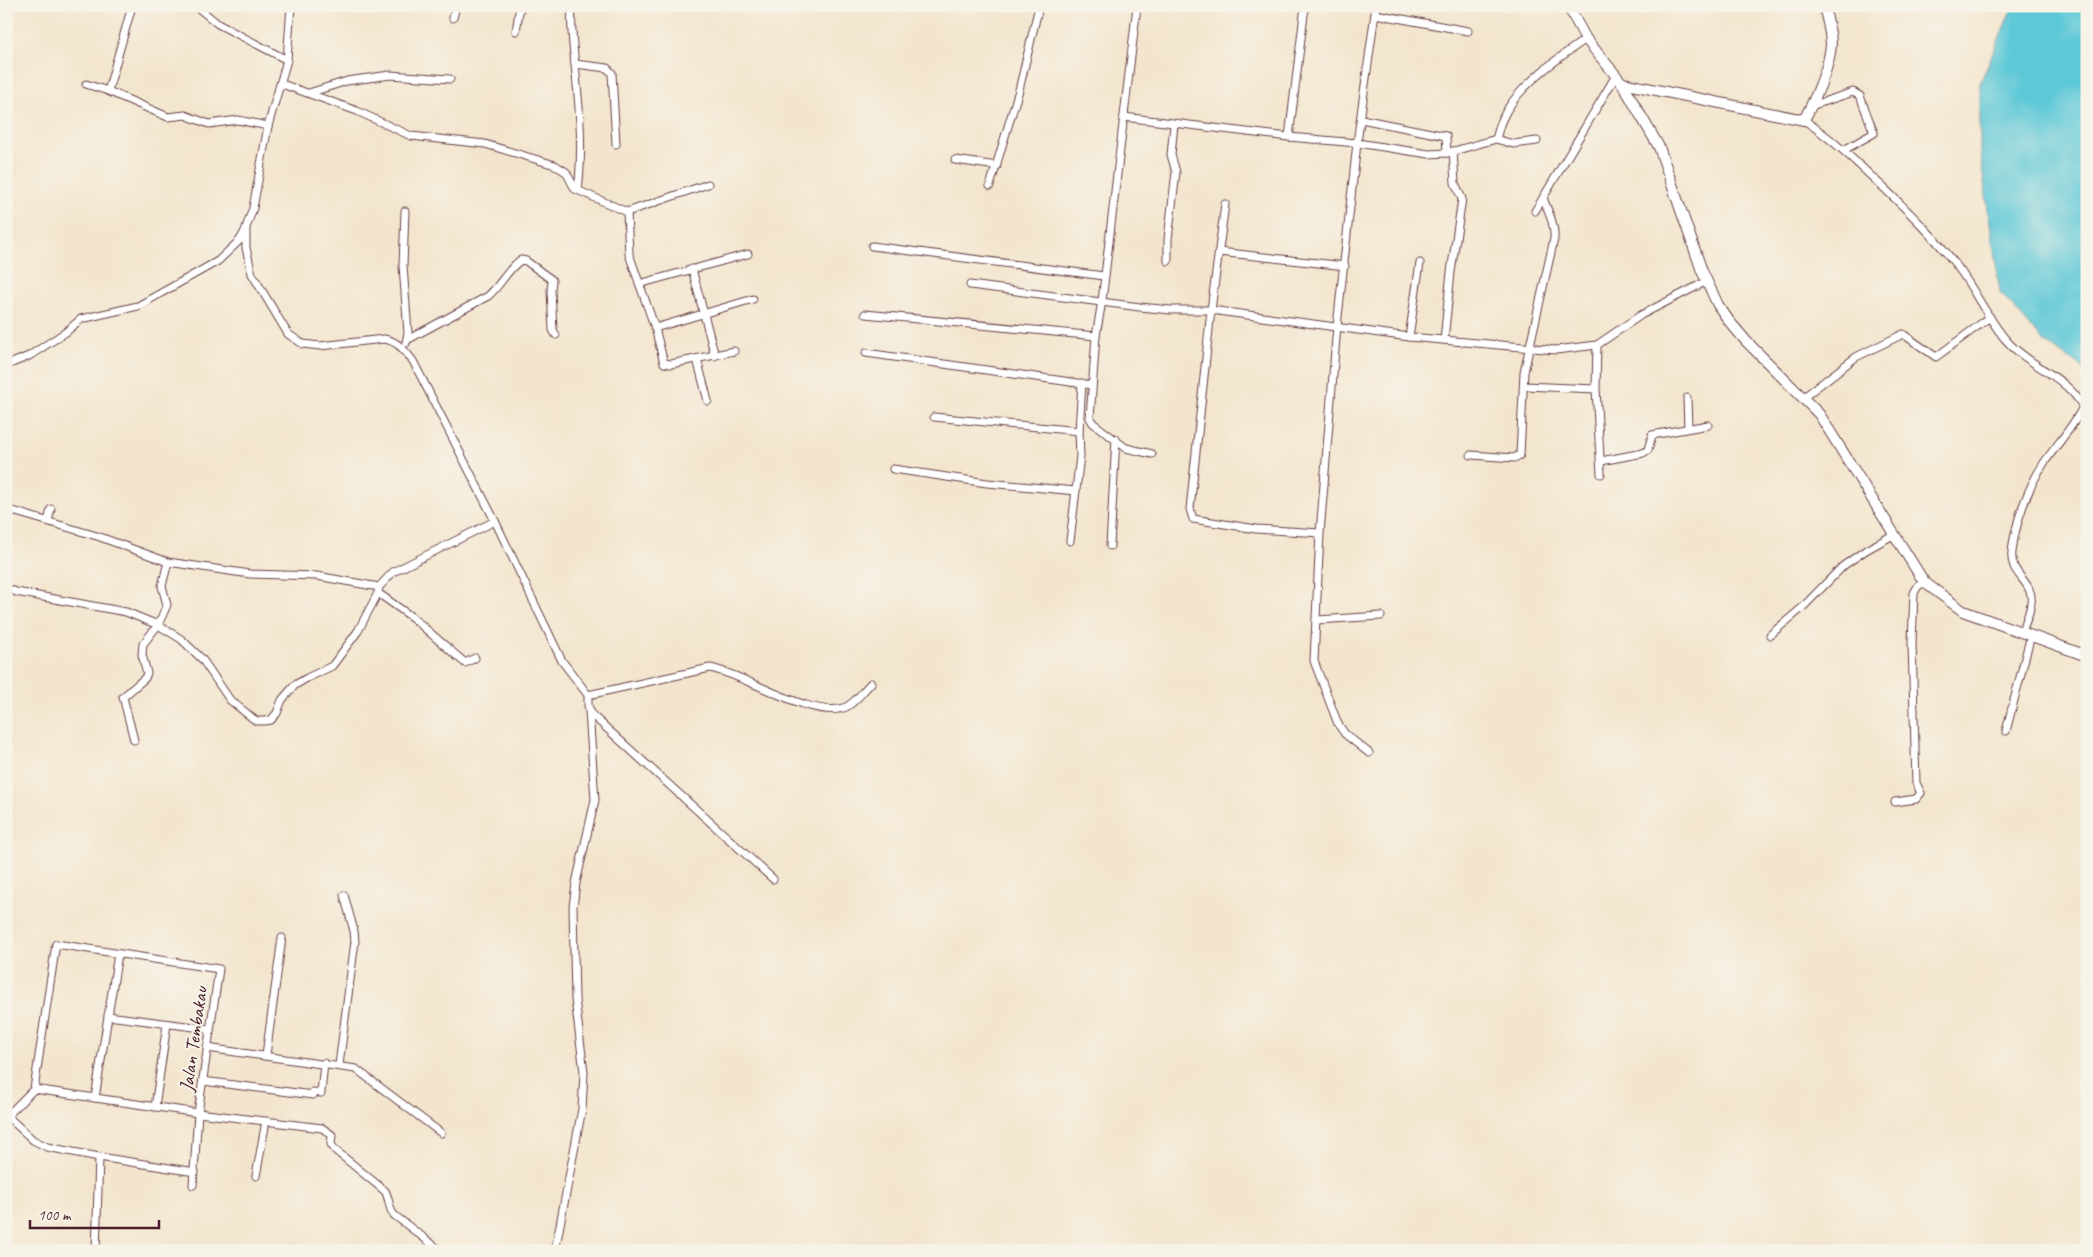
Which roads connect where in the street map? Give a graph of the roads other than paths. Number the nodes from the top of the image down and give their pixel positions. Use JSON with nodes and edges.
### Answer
{"nodes":[{"id":1,"x":132,"y":6,"type":"edge"},
{"id":2,"x":196,"y":6,"type":"edge"},
{"id":3,"x":291,"y":6,"type":"edge"},
{"id":4,"x":456,"y":6,"type":"edge"},
{"id":5,"x":572,"y":6,"type":"edge"},
{"id":6,"x":1039,"y":6,"type":"edge"},
{"id":7,"x":1137,"y":6,"type":"edge"},
{"id":8,"x":1305,"y":6,"type":"edge"},
{"id":9,"x":1568,"y":6,"type":"edge"},
{"id":10,"x":1824,"y":6,"type":"edge"},
{"id":11,"x":517,"y":7,"type":"edge"},
{"id":12,"x":1376,"y":10,"type":"edge"},
{"id":13,"x":453,"y":18,"type":"dead end"},
{"id":14,"x":516,"y":31,"type":"dead end"},
{"id":15,"x":1468,"y":31,"type":"dead end"},
{"id":16,"x":1586,"y":39,"type":"junction"},
{"id":17,"x":287,"y":60,"type":"junction"},
{"id":18,"x":575,"y":64,"type":"junction"},
{"id":19,"x":450,"y":79,"type":"dead end"},
{"id":20,"x":1619,"y":80,"type":"junction"},
{"id":21,"x":86,"y":84,"type":"dead end"},
{"id":22,"x":282,"y":84,"type":"junction"},
{"id":23,"x":108,"y":91,"type":"junction"},
{"id":24,"x":308,"y":93,"type":"junction"},
{"id":25,"x":1811,"y":106,"type":"junction"},
{"id":26,"x":1124,"y":117,"type":"junction"},
{"id":27,"x":1361,"y":118,"type":"junction"},
{"id":28,"x":1804,"y":120,"type":"junction"},
{"id":29,"x":1174,"y":124,"type":"junction"},
{"id":30,"x":268,"y":126,"type":"junction"},
{"id":31,"x":1289,"y":137,"type":"junction"},
{"id":32,"x":1496,"y":139,"type":"junction"},
{"id":33,"x":1537,"y":141,"type":"dead end"},
{"id":34,"x":1358,"y":143,"type":"junction"},
{"id":35,"x":616,"y":144,"type":"dead end"},
{"id":36,"x":1844,"y":150,"type":"junction"},
{"id":37,"x":1450,"y":152,"type":"junction"},
{"id":38,"x":955,"y":160,"type":"dead end"},
{"id":39,"x":996,"y":166,"type":"junction"},
{"id":40,"x":708,"y":184,"type":"dead end"},
{"id":41,"x":990,"y":186,"type":"dead end"},
{"id":42,"x":578,"y":190,"type":"junction"},
{"id":43,"x":1543,"y":198,"type":"junction"},
{"id":44,"x":1225,"y":204,"type":"dead end"},
{"id":45,"x":405,"y":211,"type":"dead end"},
{"id":46,"x":1535,"y":211,"type":"dead end"},
{"id":47,"x":627,"y":212,"type":"junction"},
{"id":48,"x":246,"y":228,"type":"junction"},
{"id":49,"x":872,"y":246,"type":"dead end"},
{"id":50,"x":1219,"y":252,"type":"junction"},
{"id":51,"x":748,"y":254,"type":"dead end"},
{"id":52,"x":1168,"y":261,"type":"dead end"},
{"id":53,"x":1420,"y":263,"type":"dead end"},
{"id":54,"x":1343,"y":266,"type":"junction"},
{"id":55,"x":692,"y":269,"type":"junction"},
{"id":56,"x":1104,"y":276,"type":"junction"},
{"id":57,"x":1707,"y":281,"type":"junction"},
{"id":58,"x":639,"y":284,"type":"junction"},
{"id":59,"x":970,"y":285,"type":"dead end"},
{"id":60,"x":752,"y":299,"type":"dead end"},
{"id":61,"x":1102,"y":301,"type":"junction"},
{"id":62,"x":1211,"y":310,"type":"junction"},
{"id":63,"x":703,"y":314,"type":"junction"},
{"id":64,"x":865,"y":314,"type":"dead end"},
{"id":65,"x":1990,"y":317,"type":"junction"},
{"id":66,"x":1337,"y":326,"type":"junction"},
{"id":67,"x":655,"y":328,"type":"junction"},
{"id":68,"x":556,"y":335,"type":"dead end"},
{"id":69,"x":1096,"y":336,"type":"junction"},
{"id":70,"x":1409,"y":336,"type":"junction"},
{"id":71,"x":407,"y":340,"type":"junction"},
{"id":72,"x":1444,"y":340,"type":"junction"},
{"id":73,"x":398,"y":344,"type":"junction"},
{"id":74,"x":1597,"y":345,"type":"junction"},
{"id":75,"x":1528,"y":348,"type":"junction"},
{"id":76,"x":734,"y":351,"type":"dead end"},
{"id":77,"x":866,"y":353,"type":"dead end"},
{"id":78,"x":715,"y":356,"type":"junction"},
{"id":79,"x":697,"y":360,"type":"junction"},
{"id":80,"x":6,"y":363,"type":"edge"},
{"id":81,"x":1082,"y":383,"type":"junction"},
{"id":82,"x":1092,"y":385,"type":"junction"},
{"id":83,"x":1524,"y":386,"type":"junction"},
{"id":84,"x":1596,"y":389,"type":"junction"},
{"id":85,"x":1804,"y":397,"type":"junction"},
{"id":86,"x":1687,"y":398,"type":"dead end"},
{"id":87,"x":708,"y":402,"type":"dead end"},
{"id":88,"x":934,"y":417,"type":"dead end"},
{"id":89,"x":1708,"y":425,"type":"dead end"},
{"id":90,"x":1688,"y":428,"type":"junction"},
{"id":91,"x":1079,"y":431,"type":"junction"},
{"id":92,"x":1116,"y":439,"type":"junction"},
{"id":93,"x":1152,"y":454,"type":"dead end"},
{"id":94,"x":1471,"y":455,"type":"dead end"},
{"id":95,"x":1601,"y":461,"type":"junction"},
{"id":96,"x":892,"y":469,"type":"dead end"},
{"id":97,"x":1600,"y":474,"type":"dead end"},
{"id":98,"x":1076,"y":491,"type":"junction"},
{"id":99,"x":6,"y":509,"type":"edge"},
{"id":100,"x":52,"y":509,"type":"dead end"},
{"id":101,"x":48,"y":521,"type":"junction"},
{"id":102,"x":494,"y":521,"type":"junction"},
{"id":103,"x":1320,"y":533,"type":"junction"},
{"id":104,"x":1894,"y":534,"type":"junction"},
{"id":105,"x":1070,"y":541,"type":"dead end"},
{"id":106,"x":1110,"y":546,"type":"dead end"},
{"id":107,"x":168,"y":562,"type":"junction"},
{"id":108,"x":1924,"y":582,"type":"junction"},
{"id":109,"x":6,"y":588,"type":"edge"},
{"id":110,"x":379,"y":590,"type":"junction"},
{"id":111,"x":1381,"y":616,"type":"dead end"},
{"id":112,"x":1317,"y":620,"type":"junction"},
{"id":113,"x":158,"y":625,"type":"junction"},
{"id":114,"x":2027,"y":634,"type":"junction"},
{"id":115,"x":1770,"y":635,"type":"dead end"},
{"id":116,"x":2087,"y":656,"type":"edge"},
{"id":117,"x":475,"y":658,"type":"dead end"},
{"id":118,"x":871,"y":683,"type":"dead end"},
{"id":119,"x":588,"y":695,"type":"junction"},
{"id":120,"x":588,"y":706,"type":"junction"},
{"id":121,"x":2006,"y":731,"type":"dead end"},
{"id":122,"x":134,"y":740,"type":"dead end"},
{"id":123,"x":1369,"y":753,"type":"dead end"},
{"id":124,"x":1895,"y":802,"type":"dead end"},
{"id":125,"x":773,"y":880,"type":"dead end"},
{"id":126,"x":344,"y":895,"type":"dead end"},
{"id":127,"x":282,"y":938,"type":"dead end"},
{"id":128,"x":118,"y":954,"type":"junction"},
{"id":129,"x":108,"y":1016,"type":"junction"},
{"id":130,"x":167,"y":1024,"type":"junction"},
{"id":131,"x":210,"y":1029,"type":"junction"},
{"id":132,"x":208,"y":1048,"type":"junction"},
{"id":133,"x":266,"y":1055,"type":"junction"},
{"id":134,"x":324,"y":1063,"type":"junction"},
{"id":135,"x":338,"y":1065,"type":"junction"},
{"id":136,"x":203,"y":1081,"type":"junction"},
{"id":137,"x":34,"y":1089,"type":"junction"},
{"id":138,"x":95,"y":1098,"type":"junction"},
{"id":139,"x":155,"y":1107,"type":"junction"},
{"id":140,"x":198,"y":1113,"type":"junction"},
{"id":141,"x":7,"y":1116,"type":"edge"},
{"id":142,"x":266,"y":1121,"type":"junction"},
{"id":143,"x":441,"y":1132,"type":"dead end"},
{"id":144,"x":99,"y":1157,"type":"junction"},
{"id":145,"x":195,"y":1172,"type":"junction"},
{"id":146,"x":256,"y":1176,"type":"dead end"},
{"id":147,"x":193,"y":1185,"type":"dead end"},
{"id":148,"x":96,"y":1251,"type":"edge"},
{"id":149,"x":440,"y":1251,"type":"edge"},
{"id":150,"x":555,"y":1251,"type":"edge"}],
"edges":[{"from":1,"to":23,"type":"street"},
{"from":2,"to":17,"type":"street"},
{"from":3,"to":17,"type":"street"},
{"from":4,"to":13,"type":"street"},
{"from":5,"to":18,"type":"street"},
{"from":6,"to":39,"type":"street"},
{"from":7,"to":26,"type":"street"},
{"from":8,"to":31,"type":"street"},
{"from":9,"to":16,"type":"main road"},
{"from":10,"to":25,"type":"main road"},
{"from":11,"to":14,"type":"street"},
{"from":12,"to":15,"type":"street"},
{"from":12,"to":27,"type":"street"},
{"from":16,"to":20,"type":"main road"},
{"from":16,"to":32,"type":"street"},
{"from":17,"to":22,"type":"street"},
{"from":18,"to":35,"type":"street"},
{"from":18,"to":42,"type":"street"},
{"from":19,"to":24,"type":"street"},
{"from":20,"to":28,"type":"main road"},
{"from":20,"to":43,"type":"street"},
{"from":20,"to":57,"type":"main road"},
{"from":21,"to":23,"type":"street"},
{"from":22,"to":24,"type":"street"},
{"from":22,"to":30,"type":"street"},
{"from":23,"to":30,"type":"street"},
{"from":24,"to":42,"type":"street"},
{"from":25,"to":28,"type":"main road"},
{"from":25,"to":36,"type":"street"},
{"from":26,"to":29,"type":"street"},
{"from":26,"to":56,"type":"street"},
{"from":27,"to":34,"type":"street"},
{"from":27,"to":37,"type":"street"},
{"from":28,"to":36,"type":"street"},
{"from":29,"to":31,"type":"street"},
{"from":29,"to":52,"type":"street"},
{"from":30,"to":48,"type":"street"},
{"from":31,"to":34,"type":"street"},
{"from":32,"to":33,"type":"street"},
{"from":32,"to":37,"type":"street"},
{"from":34,"to":37,"type":"street"},
{"from":34,"to":54,"type":"street"},
{"from":36,"to":65,"type":"street"},
{"from":37,"to":72,"type":"street"},
{"from":38,"to":39,"type":"street"},
{"from":39,"to":41,"type":"street"},
{"from":40,"to":47,"type":"street"},
{"from":42,"to":47,"type":"street"},
{"from":43,"to":46,"type":"street"},
{"from":43,"to":75,"type":"street"},
{"from":44,"to":50,"type":"street"},
{"from":45,"to":71,"type":"street"},
{"from":47,"to":58,"type":"street"},
{"from":48,"to":73,"type":"street"},
{"from":48,"to":80,"type":"street"},
{"from":49,"to":56,"type":"street"},
{"from":50,"to":54,"type":"street"},
{"from":50,"to":62,"type":"street"},
{"from":51,"to":55,"type":"street"},
{"from":53,"to":70,"type":"street"},
{"from":54,"to":66,"type":"street"},
{"from":55,"to":58,"type":"street"},
{"from":55,"to":63,"type":"street"},
{"from":56,"to":61,"type":"street"},
{"from":57,"to":74,"type":"street"},
{"from":57,"to":85,"type":"main road"},
{"from":58,"to":67,"type":"street"},
{"from":59,"to":61,"type":"street"},
{"from":60,"to":63,"type":"street"},
{"from":61,"to":62,"type":"street"},
{"from":61,"to":69,"type":"street"},
{"from":62,"to":66,"type":"street"},
{"from":62,"to":103,"type":"street"},
{"from":63,"to":67,"type":"street"},
{"from":63,"to":78,"type":"street"},
{"from":64,"to":69,"type":"street"},
{"from":65,"to":85,"type":"street"},
{"from":65,"to":114,"type":"street"},
{"from":66,"to":70,"type":"street"},
{"from":66,"to":103,"type":"street"},
{"from":67,"to":79,"type":"street"},
{"from":68,"to":71,"type":"street"},
{"from":69,"to":82,"type":"street"},
{"from":70,"to":72,"type":"street"},
{"from":71,"to":73,"type":"street"},
{"from":72,"to":75,"type":"street"},
{"from":73,"to":102,"type":"street"},
{"from":74,"to":75,"type":"street"},
{"from":74,"to":84,"type":"street"},
{"from":75,"to":83,"type":"street"},
{"from":76,"to":78,"type":"street"},
{"from":77,"to":81,"type":"street"},
{"from":78,"to":79,"type":"street"},
{"from":79,"to":87,"type":"street"},
{"from":81,"to":82,"type":"street"},
{"from":81,"to":91,"type":"street"},
{"from":82,"to":92,"type":"street"},
{"from":83,"to":84,"type":"street"},
{"from":83,"to":94,"type":"street"},
{"from":84,"to":95,"type":"street"},
{"from":85,"to":104,"type":"main road"},
{"from":86,"to":90,"type":"street"},
{"from":88,"to":91,"type":"street"},
{"from":89,"to":90,"type":"street"},
{"from":90,"to":95,"type":"street"},
{"from":91,"to":98,"type":"street"},
{"from":92,"to":93,"type":"street"},
{"from":92,"to":106,"type":"street"},
{"from":95,"to":97,"type":"street"},
{"from":96,"to":98,"type":"street"},
{"from":98,"to":105,"type":"street"},
{"from":99,"to":101,"type":"street"},
{"from":100,"to":101,"type":"street"},
{"from":101,"to":107,"type":"street"},
{"from":102,"to":110,"type":"street"},
{"from":102,"to":119,"type":"street"},
{"from":103,"to":112,"type":"street"},
{"from":104,"to":108,"type":"main road"},
{"from":104,"to":115,"type":"street"},
{"from":107,"to":110,"type":"street"},
{"from":107,"to":113,"type":"street"},
{"from":108,"to":114,"type":"main road"},
{"from":108,"to":124,"type":"street"},
{"from":109,"to":113,"type":"street"},
{"from":110,"to":113,"type":"street"},
{"from":110,"to":117,"type":"street"},
{"from":111,"to":112,"type":"street"},
{"from":112,"to":123,"type":"street"},
{"from":113,"to":122,"type":"street"},
{"from":114,"to":116,"type":"main road"},
{"from":114,"to":121,"type":"street"},
{"from":118,"to":119,"type":"street"},
{"from":119,"to":120,"type":"street"},
{"from":120,"to":125,"type":"street"},
{"from":120,"to":150,"type":"street"},
{"from":126,"to":135,"type":"street"},
{"from":127,"to":133,"type":"street"},
{"from":128,"to":129,"type":"street"},
{"from":128,"to":131,"type":"street","name":"Jalan Tembakau"},
{"from":128,"to":137,"type":"street"},
{"from":129,"to":130,"type":"street"},
{"from":129,"to":138,"type":"street"},
{"from":130,"to":131,"type":"street"},
{"from":130,"to":139,"type":"street"},
{"from":131,"to":132,"type":"street","name":"Jalan Tembakau"},
{"from":132,"to":133,"type":"street"},
{"from":132,"to":136,"type":"street","name":"Jalan Tembakau"},
{"from":133,"to":134,"type":"street"},
{"from":134,"to":135,"type":"street"},
{"from":134,"to":136,"type":"street"},
{"from":135,"to":143,"type":"street"},
{"from":136,"to":140,"type":"street","name":"Jalan Tembakau"},
{"from":137,"to":138,"type":"street"},
{"from":137,"to":141,"type":"street"},
{"from":138,"to":139,"type":"street"},
{"from":139,"to":140,"type":"street"},
{"from":140,"to":142,"type":"street"},
{"from":140,"to":145,"type":"street","name":"Jalan Tembakau"},
{"from":141,"to":144,"type":"street"},
{"from":142,"to":146,"type":"street"},
{"from":142,"to":149,"type":"street"},
{"from":144,"to":145,"type":"street"},
{"from":144,"to":148,"type":"street"},
{"from":145,"to":147,"type":"street","name":"Jalan Tembakau"}]}
